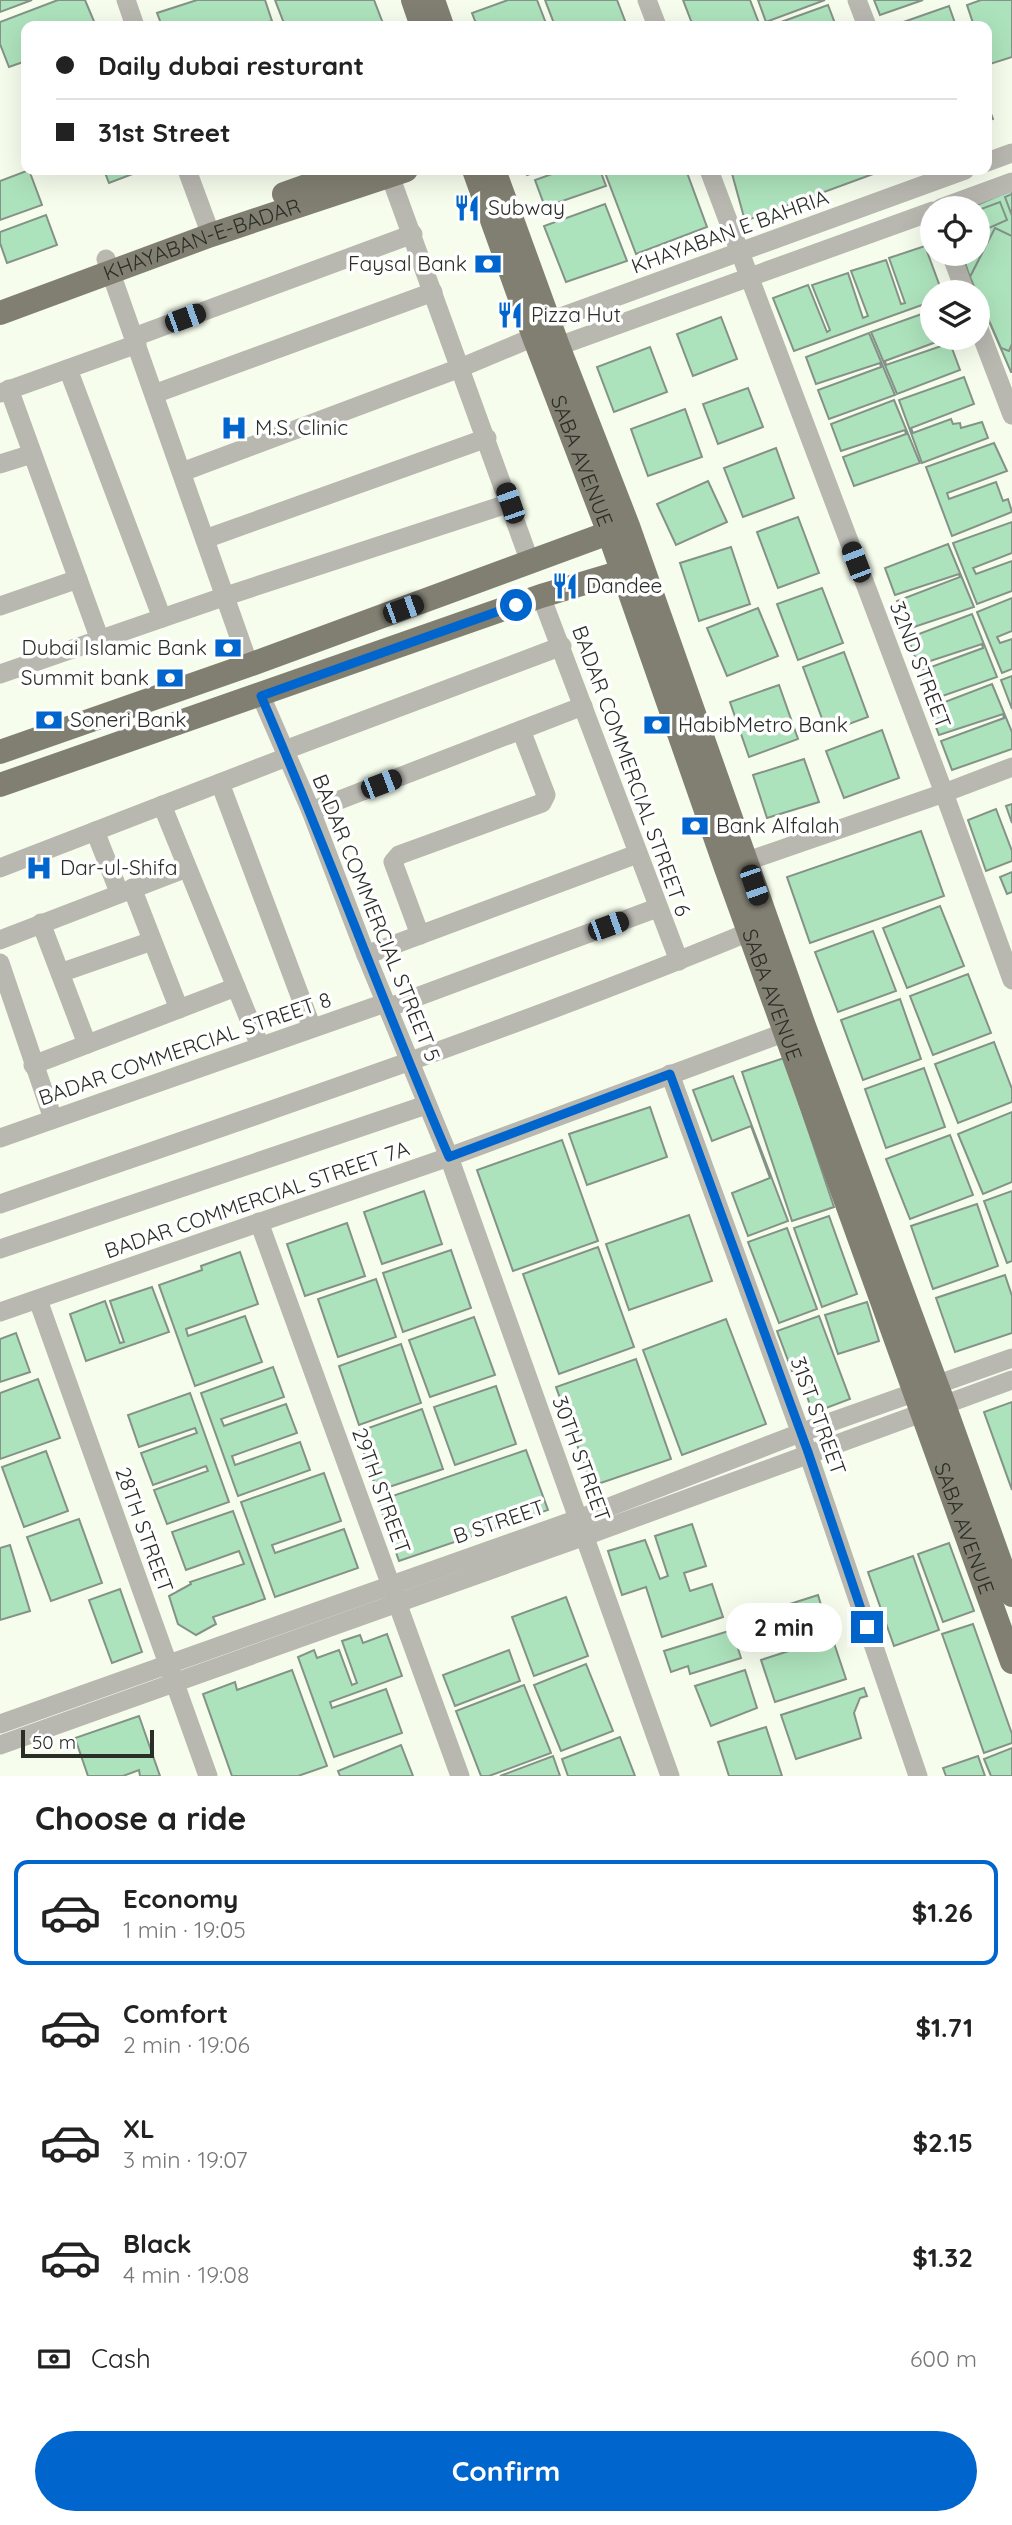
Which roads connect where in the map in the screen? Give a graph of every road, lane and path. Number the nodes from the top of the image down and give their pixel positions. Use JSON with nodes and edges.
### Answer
{"nodes":[{"id":1,"x":126,"y":0,"type":"edge"},
{"id":2,"x":413,"y":0,"type":"edge"},
{"id":3,"x":433,"y":0,"type":"edge"},
{"id":4,"x":647,"y":0,"type":"edge"},
{"id":5,"x":857,"y":0,"type":"edge"},
{"id":6,"x":133,"y":21,"type":"edge"},
{"id":7,"x":420,"y":21,"type":"edge"},
{"id":8,"x":440,"y":21,"type":"edge"},
{"id":9,"x":655,"y":21,"type":"edge"},
{"id":10,"x":865,"y":21,"type":"edge"},
{"id":11,"x":1012,"y":153,"type":"edge"},
{"id":12,"x":992,"y":160,"type":"edge"},
{"id":13,"x":189,"y":175,"type":"edge"},
{"id":14,"x":339,"y":175,"type":"edge"},
{"id":15,"x":385,"y":175,"type":"edge"},
{"id":16,"x":396,"y":175,"type":"edge"},
{"id":17,"x":476,"y":175,"type":"edge"},
{"id":18,"x":495,"y":175,"type":"edge"},
{"id":19,"x":711,"y":175,"type":"edge"},
{"id":20,"x":921,"y":177,"type":"edge"},
{"id":21,"x":1012,"y":182,"type":"edge"},
{"id":22,"x":928,"y":196,"type":"edge"},
{"id":23,"x":974,"y":196,"type":"edge"},
{"id":24,"x":920,"y":215,"type":"edge"},
{"id":25,"x":209,"y":229,"type":"junction"},
{"id":26,"x":413,"y":234,"type":"junction"},
{"id":27,"x":739,"y":254,"type":"junction"},
{"id":28,"x":108,"y":265,"type":"junction"},
{"id":29,"x":749,"y":279,"type":"junction"},
{"id":30,"x":433,"y":292,"type":"junction"},
{"id":31,"x":0,"y":295,"type":"edge"},
{"id":32,"x":0,"y":313,"type":"edge"},
{"id":33,"x":542,"y":337,"type":"junction"},
{"id":34,"x":136,"y":341,"type":"junction"},
{"id":35,"x":987,"y":350,"type":"edge"},
{"id":36,"x":460,"y":368,"type":"junction"},
{"id":37,"x":68,"y":369,"type":"junction"},
{"id":38,"x":5,"y":391,"type":"edge"},
{"id":39,"x":154,"y":394,"type":"junction"},
{"id":40,"x":1012,"y":415,"type":"edge"},
{"id":41,"x":487,"y":438,"type":"junction"},
{"id":42,"x":32,"y":454,"type":"junction"},
{"id":43,"x":0,"y":464,"type":"edge"},
{"id":44,"x":182,"y":472,"type":"junction"},
{"id":45,"x":510,"y":503,"type":"junction"},
{"id":46,"x":618,"y":529,"type":"junction"},
{"id":47,"x":205,"y":539,"type":"junction"},
{"id":48,"x":530,"y":562,"type":"junction"},
{"id":49,"x":632,"y":569,"type":"junction"},
{"id":50,"x":78,"y":579,"type":"junction"},
{"id":51,"x":226,"y":596,"type":"junction"},
{"id":52,"x":541,"y":596,"type":"junction"},
{"id":53,"x":0,"y":606,"type":"edge"},
{"id":54,"x":162,"y":618,"type":"junction"},
{"id":55,"x":100,"y":640,"type":"junction"},
{"id":56,"x":562,"y":646,"type":"junction"},
{"id":57,"x":249,"y":665,"type":"junction"},
{"id":58,"x":0,"y":674,"type":"edge"},
{"id":59,"x":261,"y":696,"type":"junction"},
{"id":60,"x":583,"y":706,"type":"junction"},
{"id":61,"x":521,"y":730,"type":"junction"},
{"id":62,"x":0,"y":752,"type":"edge"},
{"id":63,"x":286,"y":754,"type":"junction"},
{"id":64,"x":1012,"y":767,"type":"edge"},
{"id":65,"x":220,"y":783,"type":"junction"},
{"id":66,"x":0,"y":785,"type":"edge"},
{"id":67,"x":944,"y":793,"type":"junction"},
{"id":68,"x":162,"y":805,"type":"junction"},
{"id":69,"x":311,"y":811,"type":"junction"},
{"id":70,"x":95,"y":831,"type":"junction"},
{"id":71,"x":637,"y":855,"type":"junction"},
{"id":72,"x":736,"y":865,"type":"junction"},
{"id":73,"x":0,"y":868,"type":"edge"},
{"id":74,"x":187,"y":868,"type":"junction"},
{"id":75,"x":125,"y":890,"type":"junction"},
{"id":76,"x":657,"y":908,"type":"junction"},
{"id":77,"x":41,"y":923,"type":"junction"},
{"id":78,"x":749,"y":932,"type":"junction"},
{"id":79,"x":420,"y":934,"type":"junction"},
{"id":80,"x":0,"y":940,"type":"edge"},
{"id":81,"x":152,"y":941,"type":"junction"},
{"id":82,"x":366,"y":955,"type":"junction"},
{"id":83,"x":678,"y":961,"type":"junction"},
{"id":84,"x":0,"y":963,"type":"edge"},
{"id":85,"x":60,"y":973,"type":"junction"},
{"id":86,"x":1012,"y":980,"type":"edge"},
{"id":87,"x":236,"y":987,"type":"junction"},
{"id":88,"x":386,"y":1005,"type":"junction"},
{"id":89,"x":179,"y":1009,"type":"junction"},
{"id":90,"x":313,"y":1028,"type":"junction"},
{"id":91,"x":794,"y":1029,"type":"junction"},
{"id":92,"x":87,"y":1044,"type":"junction"},
{"id":93,"x":260,"y":1046,"type":"junction"},
{"id":94,"x":408,"y":1061,"type":"junction"},
{"id":95,"x":33,"y":1065,"type":"junction"},
{"id":96,"x":670,"y":1074,"type":"junction"},
{"id":97,"x":426,"y":1105,"type":"junction"},
{"id":98,"x":53,"y":1119,"type":"junction"},
{"id":99,"x":0,"y":1138,"type":"edge"},
{"id":100,"x":449,"y":1157,"type":"junction"},
{"id":101,"x":0,"y":1204,"type":"edge"},
{"id":102,"x":259,"y":1222,"type":"junction"},
{"id":103,"x":0,"y":1249,"type":"edge"},
{"id":104,"x":38,"y":1300,"type":"junction"},
{"id":105,"x":0,"y":1312,"type":"edge"},
{"id":106,"x":1012,"y":1358,"type":"edge"},
{"id":107,"x":1012,"y":1380,"type":"edge"},
{"id":108,"x":930,"y":1399,"type":"junction"},
{"id":109,"x":800,"y":1433,"type":"junction"},
{"id":110,"x":808,"y":1452,"type":"junction"},
{"id":111,"x":582,"y":1527,"type":"junction"},
{"id":112,"x":394,"y":1593,"type":"junction"},
{"id":113,"x":1012,"y":1595,"type":"edge"},
{"id":114,"x":1012,"y":1662,"type":"edge"},
{"id":115,"x":167,"y":1663,"type":"junction"},
{"id":116,"x":174,"y":1682,"type":"junction"},
{"id":117,"x":0,"y":1724,"type":"edge"},
{"id":118,"x":0,"y":1745,"type":"edge"},
{"id":119,"x":208,"y":1776,"type":"edge"},
{"id":120,"x":460,"y":1776,"type":"edge"},
{"id":121,"x":670,"y":1776,"type":"edge"},
{"id":122,"x":918,"y":1776,"type":"edge"}],
"edges":[{"from":1,"to":6,"type":"street"},
{"from":2,"to":7,"type":"main road"},
{"from":3,"to":8,"type":"main road"},
{"from":4,"to":9,"type":"street"},
{"from":5,"to":10,"type":"street"},
{"from":11,"to":12,"type":"street"},
{"from":13,"to":25,"type":"street"},
{"from":14,"to":25,"type":"main road","name":"KHAYABAN-E-BADAR"},
{"from":15,"to":25,"type":"main road","name":"KHAYABAN-E-BADAR"},
{"from":16,"to":26,"type":"street"},
{"from":17,"to":33,"type":"main road","name":"SABA AVENUE"},
{"from":18,"to":33,"type":"main road","name":"SABA AVENUE"},
{"from":19,"to":27,"type":"street","name":"32ND STREET"},
{"from":20,"to":22,"type":"street"},
{"from":20,"to":27,"type":"street","name":"KHAYABAN E BAHRIA"},
{"from":21,"to":23,"type":"street"},
{"from":24,"to":29,"type":"street"},
{"from":25,"to":28,"type":"main road","name":"KHAYABAN-E-BADAR"},
{"from":26,"to":30,"type":"street"},
{"from":26,"to":34,"type":"street"},
{"from":27,"to":29,"type":"street","name":"32ND STREET"},
{"from":27,"to":33,"type":"street","name":"KHAYABAN E BAHRIA"},
{"from":28,"to":31,"type":"main road","name":"KHAYABAN-E-BADAR"},
{"from":28,"to":32,"type":"main road","name":"KHAYABAN-E-BADAR"},
{"from":28,"to":34,"type":"street"},
{"from":29,"to":33,"type":"street"},
{"from":29,"to":67,"type":"street","name":"32ND STREET"},
{"from":30,"to":36,"type":"street"},
{"from":30,"to":39,"type":"street"},
{"from":33,"to":36,"type":"street"},
{"from":33,"to":46,"type":"main road","name":"SABA AVENUE"},
{"from":34,"to":37,"type":"street"},
{"from":34,"to":39,"type":"street"},
{"from":35,"to":40,"type":"street"},
{"from":36,"to":41,"type":"street"},
{"from":36,"to":44,"type":"street"},
{"from":37,"to":38,"type":"street"},
{"from":37,"to":54,"type":"street"},
{"from":38,"to":42,"type":"street"},
{"from":39,"to":44,"type":"street"},
{"from":41,"to":45,"type":"street"},
{"from":41,"to":47,"type":"street"},
{"from":42,"to":43,"type":"street"},
{"from":42,"to":50,"type":"street"},
{"from":44,"to":47,"type":"street"},
{"from":45,"to":48,"type":"street"},
{"from":45,"to":51,"type":"street"},
{"from":46,"to":48,"type":"main road"},
{"from":46,"to":49,"type":"main road","name":"SABA AVENUE"},
{"from":47,"to":51,"type":"street"},
{"from":48,"to":57,"type":"main road"},
{"from":49,"to":52,"type":"main road"},
{"from":49,"to":72,"type":"main road","name":"SABA AVENUE"},
{"from":50,"to":53,"type":"street"},
{"from":50,"to":55,"type":"street"},
{"from":51,"to":54,"type":"street"},
{"from":51,"to":57,"type":"street"},
{"from":52,"to":56,"type":"street","name":"BADAR COMMERCIAL STREET 6"},
{"from":52,"to":59,"type":"main road"},
{"from":54,"to":55,"type":"street"},
{"from":55,"to":58,"type":"street"},
{"from":56,"to":60,"type":"street","name":"BADAR COMMERCIAL STREET 6"},
{"from":56,"to":63,"type":"street"},
{"from":57,"to":62,"type":"main road"},
{"from":59,"to":63,"type":"street","name":"BADAR COMMERCIAL STREET 5"},
{"from":59,"to":66,"type":"main road"},
{"from":60,"to":61,"type":"street"},
{"from":60,"to":71,"type":"street","name":"BADAR COMMERCIAL STREET 6"},
{"from":61,"to":69,"type":"street"},
{"from":61,"to":79,"type":"street"},
{"from":63,"to":65,"type":"street"},
{"from":63,"to":69,"type":"street","name":"BADAR COMMERCIAL STREET 5"},
{"from":64,"to":67,"type":"street"},
{"from":65,"to":68,"type":"street"},
{"from":65,"to":90,"type":"street"},
{"from":67,"to":72,"type":"street"},
{"from":67,"to":86,"type":"street","name":"32ND STREET"},
{"from":68,"to":70,"type":"street"},
{"from":68,"to":74,"type":"street"},
{"from":69,"to":82,"type":"street","name":"BADAR COMMERCIAL STREET 5"},
{"from":70,"to":73,"type":"street"},
{"from":70,"to":75,"type":"street"},
{"from":71,"to":76,"type":"street","name":"BADAR COMMERCIAL STREET 6"},
{"from":71,"to":79,"type":"street"},
{"from":72,"to":78,"type":"main road","name":"SABA AVENUE"},
{"from":72,"to":91,"type":"main road","name":"SABA AVENUE"},
{"from":74,"to":75,"type":"street"},
{"from":74,"to":87,"type":"street"},
{"from":75,"to":77,"type":"street"},
{"from":75,"to":81,"type":"street"},
{"from":76,"to":83,"type":"street","name":"BADAR COMMERCIAL STREET 6"},
{"from":76,"to":88,"type":"street","name":"BADAR COMMERCIAL STREET 8"},
{"from":77,"to":80,"type":"street"},
{"from":77,"to":85,"type":"street"},
{"from":78,"to":83,"type":"street"},
{"from":78,"to":91,"type":"main road","name":"SABA AVENUE"},
{"from":79,"to":82,"type":"street"},
{"from":81,"to":85,"type":"street"},
{"from":81,"to":89,"type":"street"},
{"from":82,"to":88,"type":"street","name":"BADAR COMMERCIAL STREET 5"},
{"from":83,"to":94,"type":"street"},
{"from":84,"to":95,"type":"street"},
{"from":85,"to":92,"type":"street"},
{"from":87,"to":89,"type":"street"},
{"from":87,"to":93,"type":"street"},
{"from":88,"to":90,"type":"street","name":"BADAR COMMERCIAL STREET 8"},
{"from":88,"to":94,"type":"street","name":"BADAR COMMERCIAL STREET 5"},
{"from":89,"to":92,"type":"street"},
{"from":90,"to":93,"type":"street","name":"BADAR COMMERCIAL STREET 8"},
{"from":91,"to":96,"type":"street","name":"BADAR COMMERCIAL STREET 7A"},
{"from":91,"to":108,"type":"main road","name":"SABA AVENUE"},
{"from":92,"to":95,"type":"street"},
{"from":93,"to":98,"type":"street","name":"BADAR COMMERCIAL STREET 8"},
{"from":94,"to":97,"type":"street","name":"BADAR COMMERCIAL STREET 5"},
{"from":94,"to":101,"type":"street"},
{"from":95,"to":98,"type":"street"},
{"from":96,"to":100,"type":"street","name":"BADAR COMMERCIAL STREET 7A"},
{"from":96,"to":109,"type":"street","name":"31ST STREET"},
{"from":97,"to":100,"type":"street","name":"BADAR COMMERCIAL STREET 5"},
{"from":97,"to":103,"type":"street"},
{"from":98,"to":99,"type":"street","name":"BADAR COMMERCIAL STREET 8"},
{"from":100,"to":102,"type":"street","name":"BADAR COMMERCIAL STREET 7A"},
{"from":100,"to":111,"type":"street","name":"30TH STREET"},
{"from":102,"to":104,"type":"street","name":"BADAR COMMERCIAL STREET 7A"},
{"from":102,"to":112,"type":"street","name":"29TH STREET"},
{"from":104,"to":105,"type":"street","name":"BADAR COMMERCIAL STREET 7A"},
{"from":104,"to":115,"type":"street","name":"28TH STREET"},
{"from":106,"to":108,"type":"street","name":"B STREET"},
{"from":107,"to":108,"type":"street","name":"B STREET"},
{"from":108,"to":109,"type":"street","name":"B STREET"},
{"from":108,"to":110,"type":"street","name":"B STREET"},
{"from":108,"to":113,"type":"main road","name":"SABA AVENUE"},
{"from":108,"to":114,"type":"main road","name":"SABA AVENUE"},
{"from":109,"to":110,"type":"street","name":"31ST STREET"},
{"from":109,"to":111,"type":"street","name":"B STREET"},
{"from":110,"to":111,"type":"street","name":"B STREET"},
{"from":110,"to":122,"type":"street","name":"31ST STREET"},
{"from":111,"to":112,"type":"street","name":"B STREET"},
{"from":111,"to":121,"type":"street","name":"30TH STREET"},
{"from":112,"to":115,"type":"street","name":"B STREET"},
{"from":112,"to":116,"type":"street","name":"B STREET"},
{"from":112,"to":120,"type":"street","name":"29TH STREET"},
{"from":115,"to":116,"type":"street","name":"28TH STREET"},
{"from":115,"to":117,"type":"street","name":"B STREET"},
{"from":116,"to":118,"type":"street","name":"B STREET"},
{"from":116,"to":119,"type":"street","name":"28TH STREET"}]}
